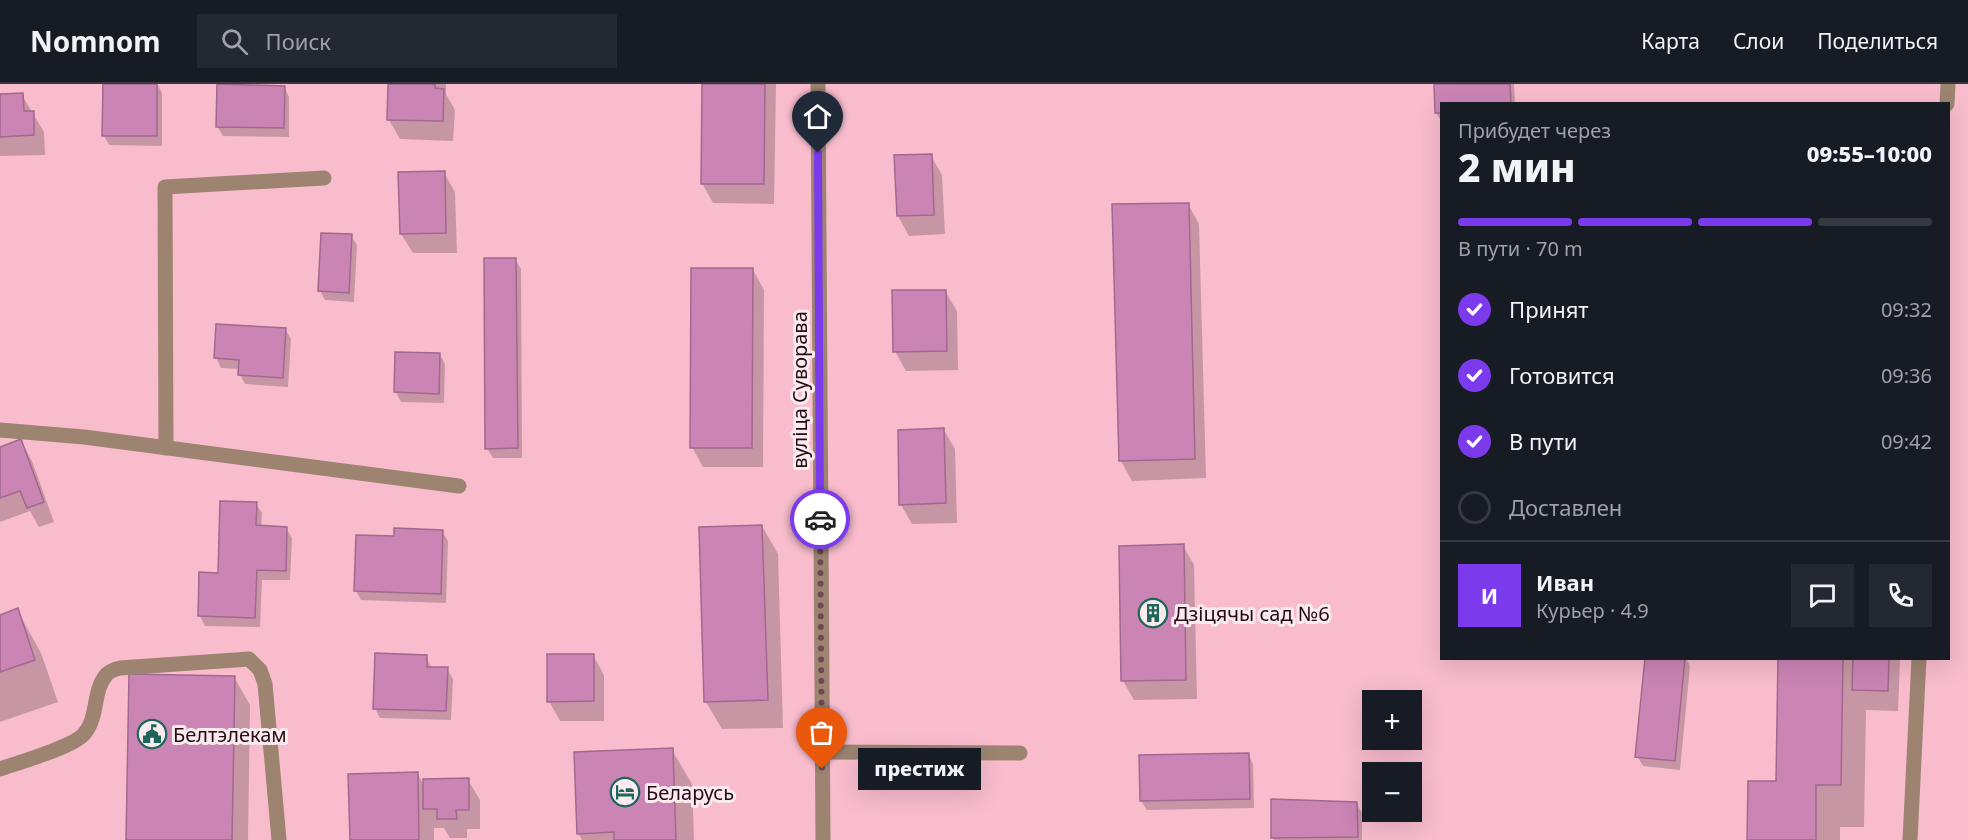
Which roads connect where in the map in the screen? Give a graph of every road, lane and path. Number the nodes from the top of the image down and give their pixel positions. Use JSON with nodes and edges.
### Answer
{"nodes":[{"id":1,"x":818,"y":84,"type":"edge"},
{"id":2,"x":1948,"y":84,"type":"edge"},
{"id":3,"x":1947,"y":102,"type":"edge"},
{"id":4,"x":324,"y":178,"type":"dead end"},
{"id":5,"x":0,"y":430,"type":"edge"},
{"id":6,"x":166,"y":448,"type":"junction"},
{"id":7,"x":459,"y":486,"type":"dead end"},
{"id":8,"x":1920,"y":660,"type":"edge"},
{"id":9,"x":822,"y":752,"type":"junction"},
{"id":10,"x":1020,"y":753,"type":"dead end"},
{"id":11,"x":0,"y":769,"type":"edge"},
{"id":12,"x":279,"y":840,"type":"edge"},
{"id":13,"x":823,"y":840,"type":"edge"},
{"id":14,"x":1910,"y":840,"type":"edge"}],
"edges":[{"from":1,"to":9,"type":"street","name":"вуліца Суворава"},
{"from":2,"to":3,"type":"street"},
{"from":4,"to":6,"type":"street"},
{"from":5,"to":6,"type":"street"},
{"from":6,"to":7,"type":"street"},
{"from":8,"to":14,"type":"street"},
{"from":9,"to":10,"type":"street"},
{"from":9,"to":13,"type":"street","name":"вуліца Суворава"},
{"from":11,"to":12,"type":"street"}]}
